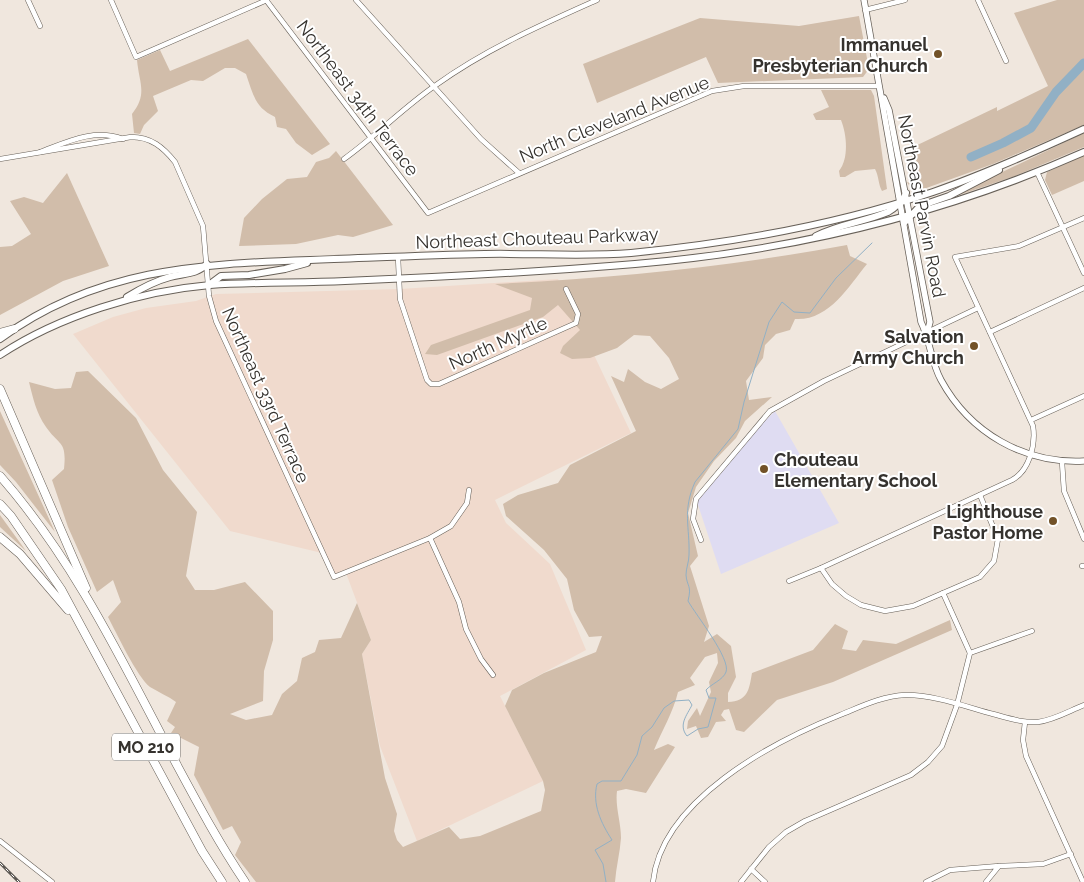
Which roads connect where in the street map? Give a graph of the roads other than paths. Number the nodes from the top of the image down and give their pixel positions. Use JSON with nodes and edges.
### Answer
{"nodes":[{"id":1,"x":28,"y":0,"type":"edge"},
{"id":2,"x":111,"y":0,"type":"edge"},
{"id":3,"x":266,"y":0,"type":"edge"},
{"id":4,"x":356,"y":0,"type":"edge"},
{"id":5,"x":597,"y":0,"type":"edge"},
{"id":6,"x":864,"y":0,"type":"edge"},
{"id":7,"x":905,"y":0,"type":"edge"},
{"id":8,"x":978,"y":0,"type":"edge"},
{"id":9,"x":892,"y":3,"type":"edge"},
{"id":10,"x":865,"y":10,"type":"junction"},
{"id":11,"x":40,"y":26,"type":"dead end"},
{"id":12,"x":1006,"y":61,"type":"dead end"},
{"id":13,"x":435,"y":85,"type":"junction"},
{"id":14,"x":879,"y":86,"type":"junction"},
{"id":15,"x":1084,"y":129,"type":"edge"},
{"id":16,"x":125,"y":139,"type":"junction"},
{"id":17,"x":371,"y":139,"type":"junction"},
{"id":18,"x":1084,"y":152,"type":"edge"},
{"id":19,"x":36,"y":153,"type":"junction"},
{"id":20,"x":1022,"y":157,"type":"junction"},
{"id":21,"x":0,"y":159,"type":"edge"},
{"id":22,"x":344,"y":159,"type":"dead end"},
{"id":23,"x":1037,"y":172,"type":"junction"},
{"id":24,"x":519,"y":173,"type":"junction"},
{"id":25,"x":905,"y":198,"type":"junction"},
{"id":26,"x":428,"y":213,"type":"joint"},
{"id":27,"x":911,"y":215,"type":"junction"},
{"id":28,"x":1084,"y":218,"type":"edge"},
{"id":29,"x":904,"y":220,"type":"junction"},
{"id":30,"x":1062,"y":227,"type":"junction"},
{"id":31,"x":808,"y":240,"type":"junction"},
{"id":32,"x":398,"y":257,"type":"junction"},
{"id":33,"x":315,"y":260,"type":"junction"},
{"id":34,"x":207,"y":264,"type":"junction"},
{"id":35,"x":1084,"y":273,"type":"edge"},
{"id":36,"x":399,"y":277,"type":"junction"},
{"id":37,"x":209,"y":285,"type":"junction"},
{"id":38,"x":1084,"y":288,"type":"edge"},
{"id":39,"x":566,"y":289,"type":"dead end"},
{"id":40,"x":120,"y":302,"type":"junction"},
{"id":41,"x":978,"y":308,"type":"junction"},
{"id":42,"x":14,"y":329,"type":"junction"},
{"id":43,"x":990,"y":332,"type":"junction"},
{"id":44,"x":0,"y":333,"type":"edge"},
{"id":45,"x":927,"y":333,"type":"junction"},
{"id":46,"x":0,"y":339,"type":"edge"},
{"id":47,"x":0,"y":355,"type":"edge"},
{"id":48,"x":0,"y":389,"type":"edge"},
{"id":49,"x":1084,"y":396,"type":"edge"},
{"id":50,"x":1031,"y":420,"type":"junction"},
{"id":51,"x":1030,"y":456,"type":"junction"},
{"id":52,"x":1084,"y":461,"type":"edge"},
{"id":53,"x":1062,"y":462,"type":"junction"},
{"id":54,"x":0,"y":476,"type":"edge"},
{"id":55,"x":470,"y":490,"type":"dead end"},
{"id":56,"x":980,"y":494,"type":"junction"},
{"id":57,"x":0,"y":504,"type":"edge"},
{"id":58,"x":0,"y":537,"type":"edge"},
{"id":59,"x":430,"y":538,"type":"junction"},
{"id":60,"x":1084,"y":539,"type":"edge"},
{"id":61,"x":701,"y":540,"type":"dead end"},
{"id":62,"x":821,"y":568,"type":"junction"},
{"id":63,"x":789,"y":581,"type":"dead end"},
{"id":64,"x":943,"y":593,"type":"junction"},
{"id":65,"x":98,"y":616,"type":"junction"},
{"id":66,"x":82,"y":628,"type":"junction"},
{"id":67,"x":1032,"y":631,"type":"dead end"},
{"id":68,"x":970,"y":653,"type":"junction"},
{"id":69,"x":493,"y":676,"type":"dead end"},
{"id":70,"x":957,"y":705,"type":"junction"},
{"id":71,"x":1084,"y":705,"type":"edge"},
{"id":72,"x":1025,"y":722,"type":"junction"},
{"id":73,"x":0,"y":840,"type":"edge"},
{"id":74,"x":1071,"y":854,"type":"junction"},
{"id":75,"x":999,"y":866,"type":"junction"},
{"id":76,"x":751,"y":869,"type":"junction"},
{"id":77,"x":52,"y":882,"type":"edge"},
{"id":78,"x":222,"y":882,"type":"edge"},
{"id":79,"x":245,"y":882,"type":"edge"},
{"id":80,"x":653,"y":882,"type":"edge"},
{"id":81,"x":741,"y":882,"type":"edge"},
{"id":82,"x":765,"y":882,"type":"edge"},
{"id":83,"x":926,"y":882,"type":"edge"},
{"id":84,"x":986,"y":882,"type":"edge"},
{"id":85,"x":1083,"y":882,"type":"edge"}],
"edges":[{"from":1,"to":11,"type":"street"},
{"from":2,"to":3,"type":"street"},
{"from":3,"to":17,"type":"street","name":"Northeast 34th Terrace"},
{"from":4,"to":13,"type":"street"},
{"from":5,"to":13,"type":"street"},
{"from":6,"to":10,"type":"main road","name":"Northeast Parvin Road"},
{"from":7,"to":9,"type":"street"},
{"from":8,"to":12,"type":"street"},
{"from":9,"to":10,"type":"street"},
{"from":10,"to":14,"type":"main road","name":"Northeast Parvin Road"},
{"from":13,"to":17,"type":"street"},
{"from":13,"to":24,"type":"street"},
{"from":14,"to":24,"type":"street","name":"North Cleveland Avenue"},
{"from":14,"to":25,"type":"main road","name":"Northeast Parvin Road"},
{"from":14,"to":25,"type":"main road","name":"Northeast Parvin Road"},
{"from":15,"to":20,"type":"main road","name":"Northeast Chouteau Parkway"},
{"from":16,"to":19,"type":"street","name":"Northeast 33rd Terrace"},
{"from":16,"to":19,"type":"street","name":"Northeast 33rd Terrace"},
{"from":16,"to":34,"type":"street","name":"Northeast 33rd Terrace"},
{"from":17,"to":22,"type":"street"},
{"from":17,"to":26,"type":"street","name":"Northeast 34th Terrace"},
{"from":18,"to":23,"type":"main road","name":"Northeast Chouteau Parkway"},
{"from":19,"to":21,"type":"street","name":"Northeast 33rd Terrace"},
{"from":20,"to":25,"type":"main road","name":"Northeast Chouteau Parkway"},
{"from":20,"to":27,"type":"main road"},
{"from":23,"to":27,"type":"main road","name":"Northeast Chouteau Parkway"},
{"from":23,"to":30,"type":"street"},
{"from":24,"to":26,"type":"street","name":"North Cleveland Avenue"},
{"from":25,"to":27,"type":"main road","name":"Northeast Parvin Road"},
{"from":25,"to":29,"type":"main road","name":"Northeast Parvin Road"},
{"from":25,"to":31,"type":"main road"},
{"from":25,"to":32,"type":"main road","name":"Northeast Chouteau Parkway"},
{"from":27,"to":29,"type":"main road","name":"Northeast Chouteau Parkway"},
{"from":27,"to":45,"type":"main road","name":"Northeast Parvin Road"},
{"from":28,"to":30,"type":"street"},
{"from":29,"to":31,"type":"main road","name":"Northeast Chouteau Parkway"},
{"from":29,"to":45,"type":"main road","name":"Northeast Parvin Road"},
{"from":30,"to":35,"type":"street"},
{"from":30,"to":41,"type":"street"},
{"from":31,"to":36,"type":"main road","name":"Northeast Chouteau Parkway"},
{"from":32,"to":33,"type":"main road","name":"Northeast Chouteau Parkway"},
{"from":32,"to":36,"type":"street"},
{"from":33,"to":34,"type":"main road","name":"Northeast Chouteau Parkway"},
{"from":33,"to":37,"type":"main road"},
{"from":34,"to":37,"type":"street","name":"Northeast 33rd Terrace"},
{"from":34,"to":40,"type":"main road"},
{"from":34,"to":42,"type":"main road","name":"Northeast Chouteau Parkway"},
{"from":36,"to":37,"type":"main road","name":"Northeast Chouteau Parkway"},
{"from":36,"to":39,"type":"street","name":"North Myrtle"},
{"from":37,"to":40,"type":"main road","name":"Northeast Chouteau Parkway"},
{"from":37,"to":59,"type":"street","name":"Northeast 33rd Terrace"},
{"from":38,"to":43,"type":"street"},
{"from":40,"to":47,"type":"main road","name":"Northeast Chouteau Parkway"},
{"from":41,"to":43,"type":"street"},
{"from":41,"to":45,"type":"street"},
{"from":42,"to":44,"type":"highway"},
{"from":42,"to":46,"type":"main road","name":"Northeast Chouteau Parkway"},
{"from":43,"to":50,"type":"street"},
{"from":45,"to":51,"type":"main road","name":"Northeast Parvin Road"},
{"from":45,"to":61,"type":"street"},
{"from":48,"to":65,"type":"highway"},
{"from":49,"to":50,"type":"street"},
{"from":50,"to":51,"type":"street"},
{"from":51,"to":53,"type":"main road","name":"Northeast Parvin Road"},
{"from":51,"to":56,"type":"street"},
{"from":52,"to":53,"type":"main road","name":"Northeast Parvin Road"},
{"from":53,"to":60,"type":"street"},
{"from":54,"to":65,"type":"highway","number":"MO 210"},
{"from":55,"to":59,"type":"street"},
{"from":56,"to":62,"type":"street"},
{"from":56,"to":64,"type":"street"},
{"from":57,"to":66,"type":"highway","number":"MO 210"},
{"from":58,"to":66,"type":"highway"},
{"from":59,"to":69,"type":"street"},
{"from":62,"to":63,"type":"street"},
{"from":62,"to":64,"type":"street"},
{"from":64,"to":68,"type":"street"},
{"from":65,"to":79,"type":"highway","number":"MO 210"},
{"from":66,"to":78,"type":"highway","number":"MO 210"},
{"from":67,"to":68,"type":"street"},
{"from":68,"to":70,"type":"street"},
{"from":70,"to":72,"type":"street"},
{"from":70,"to":76,"type":"street"},
{"from":70,"to":80,"type":"street"},
{"from":71,"to":72,"type":"street"},
{"from":72,"to":74,"type":"street"},
{"from":73,"to":77,"type":"street"},
{"from":74,"to":75,"type":"street"},
{"from":74,"to":85,"type":"street"},
{"from":75,"to":83,"type":"street"},
{"from":75,"to":84,"type":"street"},
{"from":76,"to":81,"type":"street"},
{"from":76,"to":82,"type":"street"}]}
